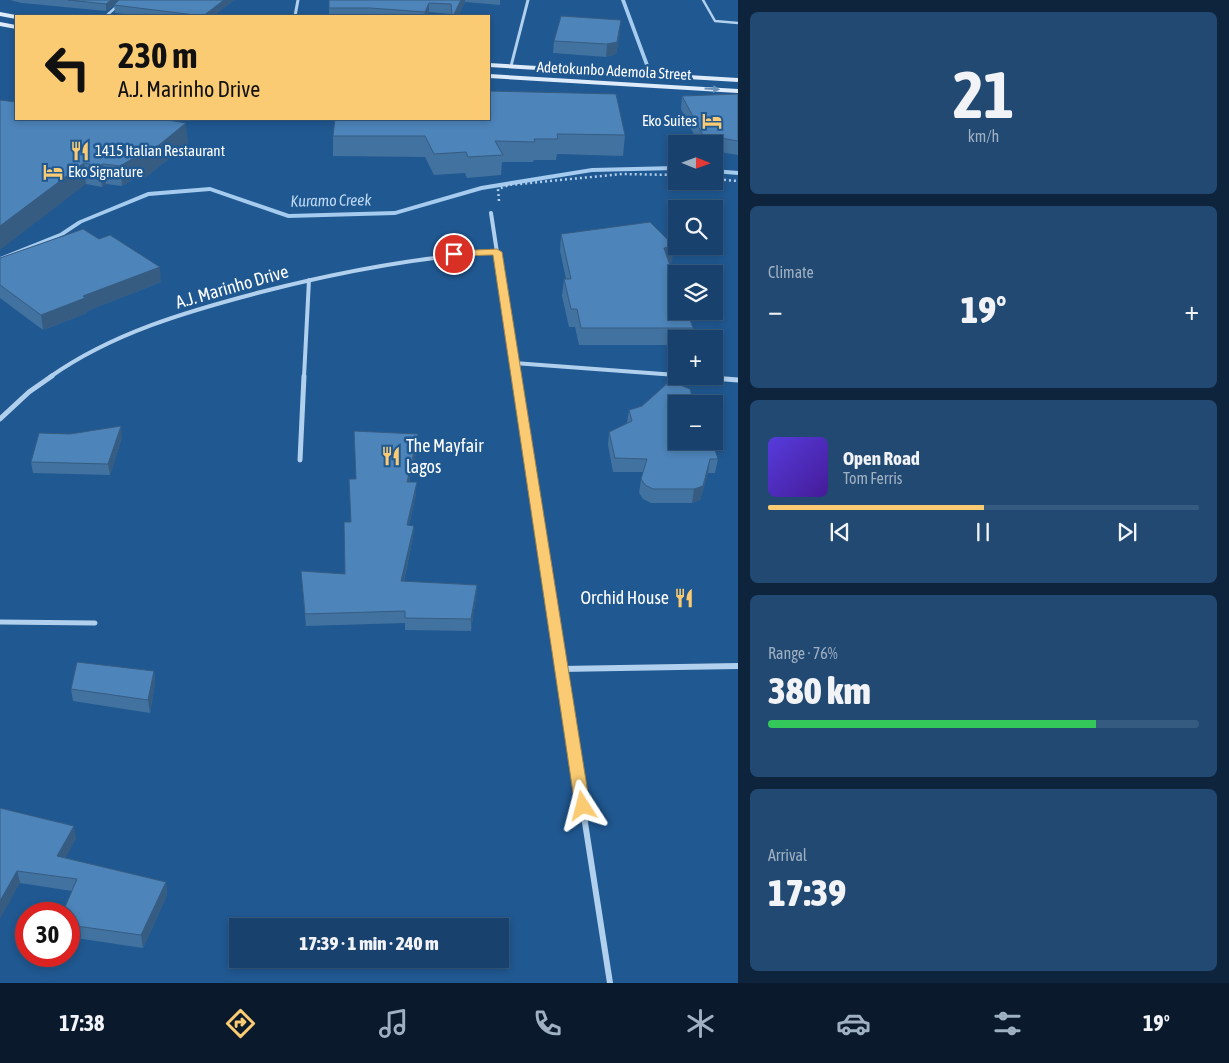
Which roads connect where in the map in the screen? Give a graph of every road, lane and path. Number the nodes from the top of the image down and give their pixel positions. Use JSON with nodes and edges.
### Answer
{"nodes":[{"id":1,"x":124,"y":0,"type":"edge"},
{"id":2,"x":298,"y":0,"type":"edge"},
{"id":3,"x":528,"y":0,"type":"edge"},
{"id":4,"x":703,"y":0,"type":"edge"},
{"id":5,"x":0,"y":14,"type":"edge"},
{"id":6,"x":107,"y":15,"type":"edge"},
{"id":7,"x":295,"y":15,"type":"edge"},
{"id":8,"x":15,"y":17,"type":"edge"},
{"id":9,"x":738,"y":22,"type":"edge"},
{"id":10,"x":0,"y":24,"type":"edge"},
{"id":11,"x":15,"y":27,"type":"edge"},
{"id":12,"x":490,"y":65,"type":"edge"},
{"id":13,"x":511,"y":66,"type":"junction"},
{"id":14,"x":490,"y":76,"type":"edge"},
{"id":15,"x":738,"y":80,"type":"edge"},
{"id":16,"x":738,"y":90,"type":"edge"},
{"id":17,"x":668,"y":176,"type":"edge"},
{"id":18,"x":723,"y":180,"type":"edge"},
{"id":19,"x":738,"y":181,"type":"edge"},
{"id":20,"x":491,"y":213,"type":"joint"},
{"id":21,"x":497,"y":252,"type":"junction"},
{"id":22,"x":309,"y":280,"type":"junction"},
{"id":23,"x":514,"y":363,"type":"junction"},
{"id":24,"x":668,"y":374,"type":"edge"},
{"id":25,"x":723,"y":379,"type":"edge"},
{"id":26,"x":738,"y":380,"type":"edge"},
{"id":27,"x":0,"y":419,"type":"edge"},
{"id":28,"x":300,"y":460,"type":"dead end"},
{"id":29,"x":0,"y":622,"type":"edge"},
{"id":30,"x":95,"y":623,"type":"dead end"},
{"id":31,"x":738,"y":666,"type":"edge"},
{"id":32,"x":561,"y":669,"type":"junction"},
{"id":33,"x":610,"y":983,"type":"edge"}],
"edges":[{"from":1,"to":6,"type":"lane"},
{"from":2,"to":7,"type":"street"},
{"from":3,"to":13,"type":"street"},
{"from":4,"to":9,"type":"lane"},
{"from":5,"to":8,"type":"main road"},
{"from":10,"to":11,"type":"main road"},
{"from":12,"to":13,"type":"main road","name":"Adetokunbo Ademola Street"},
{"from":13,"to":15,"type":"main road","name":"Adetokunbo Ademola Street"},
{"from":14,"to":16,"type":"main road","name":"Adetokunbo Ademola Street","one_way":true},
{"from":17,"to":20,"type":"path"},
{"from":18,"to":19,"type":"path"},
{"from":20,"to":21,"type":"street"},
{"from":21,"to":22,"type":"street","name":"A.J. Marinho Drive"},
{"from":21,"to":23,"type":"street"},
{"from":22,"to":27,"type":"street","name":"A.J. Marinho Drive"},
{"from":22,"to":28,"type":"street"},
{"from":23,"to":24,"type":"street"},
{"from":23,"to":32,"type":"street"},
{"from":25,"to":26,"type":"street"},
{"from":29,"to":30,"type":"street"},
{"from":31,"to":32,"type":"street"},
{"from":32,"to":33,"type":"street"}]}
